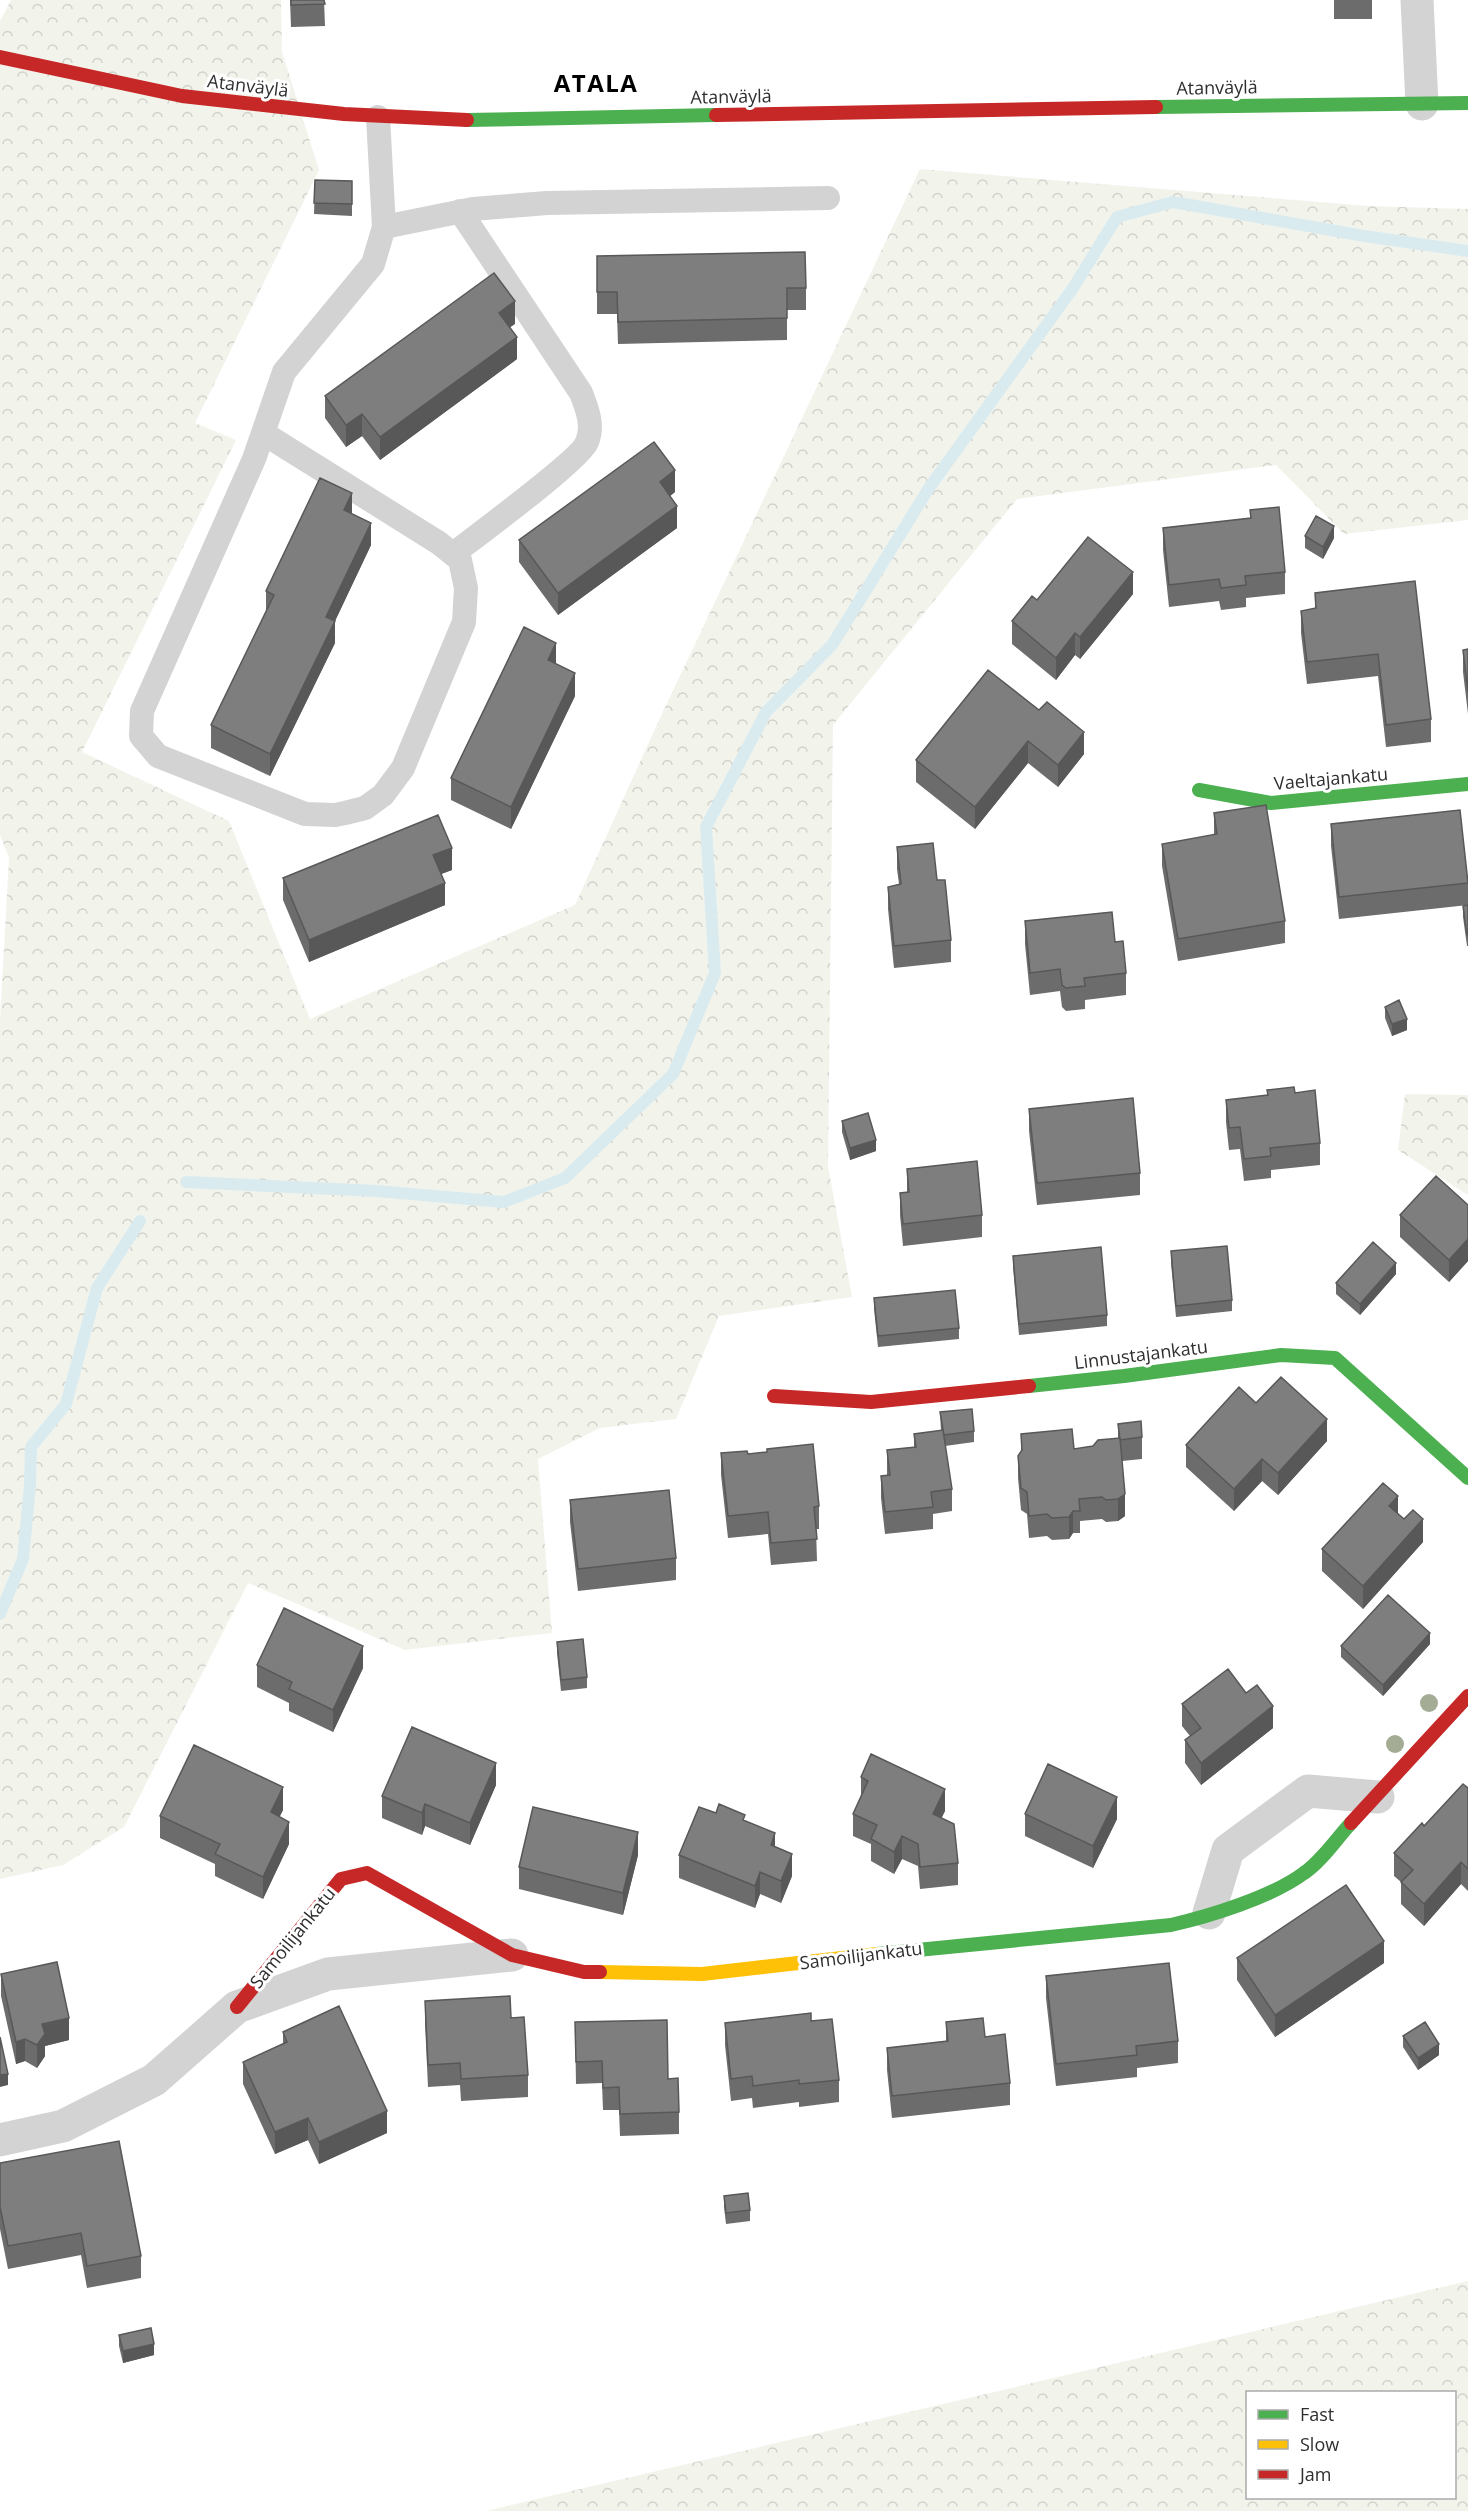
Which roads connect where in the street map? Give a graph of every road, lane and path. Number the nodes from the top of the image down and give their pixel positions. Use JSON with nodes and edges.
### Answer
{"nodes":[{"id":1,"x":1417,"y":0,"type":"edge"},
{"id":2,"x":0,"y":57,"type":"edge"},
{"id":3,"x":1468,"y":103,"type":"edge"},
{"id":4,"x":1422,"y":104,"type":"junction"},
{"id":5,"x":378,"y":117,"type":"junction"},
{"id":6,"x":828,"y":198,"type":"dead end"},
{"id":7,"x":460,"y":211,"type":"junction"},
{"id":8,"x":384,"y":227,"type":"junction"},
{"id":9,"x":263,"y":432,"type":"junction"},
{"id":10,"x":453,"y":554,"type":"junction"},
{"id":11,"x":1468,"y":784,"type":"edge"},
{"id":12,"x":1199,"y":790,"type":"dead end"},
{"id":13,"x":774,"y":1396,"type":"dead end"},
{"id":14,"x":1468,"y":1478,"type":"edge"},
{"id":15,"x":1468,"y":1696,"type":"edge"},
{"id":16,"x":1378,"y":1797,"type":"junction"},
{"id":17,"x":1209,"y":1913,"type":"junction"},
{"id":18,"x":512,"y":1955,"type":"junction"},
{"id":19,"x":237,"y":2007,"type":"junction"},
{"id":20,"x":0,"y":2140,"type":"edge"}],
"edges":[{"from":1,"to":4,"type":"street"},
{"from":2,"to":5,"type":"street","name":"Atanväylä"},
{"from":3,"to":4,"type":"street","name":"Atanväylä"},
{"from":4,"to":5,"type":"street","name":"Atanväylä"},
{"from":5,"to":8,"type":"lane"},
{"from":6,"to":7,"type":"lane"},
{"from":7,"to":8,"type":"lane"},
{"from":7,"to":10,"type":"lane"},
{"from":8,"to":9,"type":"lane"},
{"from":9,"to":10,"type":"lane"},
{"from":9,"to":10,"type":"lane"},
{"from":11,"to":12,"type":"street","name":"Vaeltajankatu"},
{"from":13,"to":14,"type":"street","name":"Linnustajankatu"},
{"from":15,"to":16,"type":"street","name":"Samoilijankatu"},
{"from":16,"to":17,"type":"street","name":"Samoilijankatu"},
{"from":16,"to":17,"type":"street"},
{"from":17,"to":18,"type":"street","name":"Samoilijankatu"},
{"from":18,"to":19,"type":"street","name":"Samoilijankatu"},
{"from":18,"to":19,"type":"street","name":"Samoilijankatu"},
{"from":19,"to":20,"type":"street","name":"Samoilijankatu"}]}
